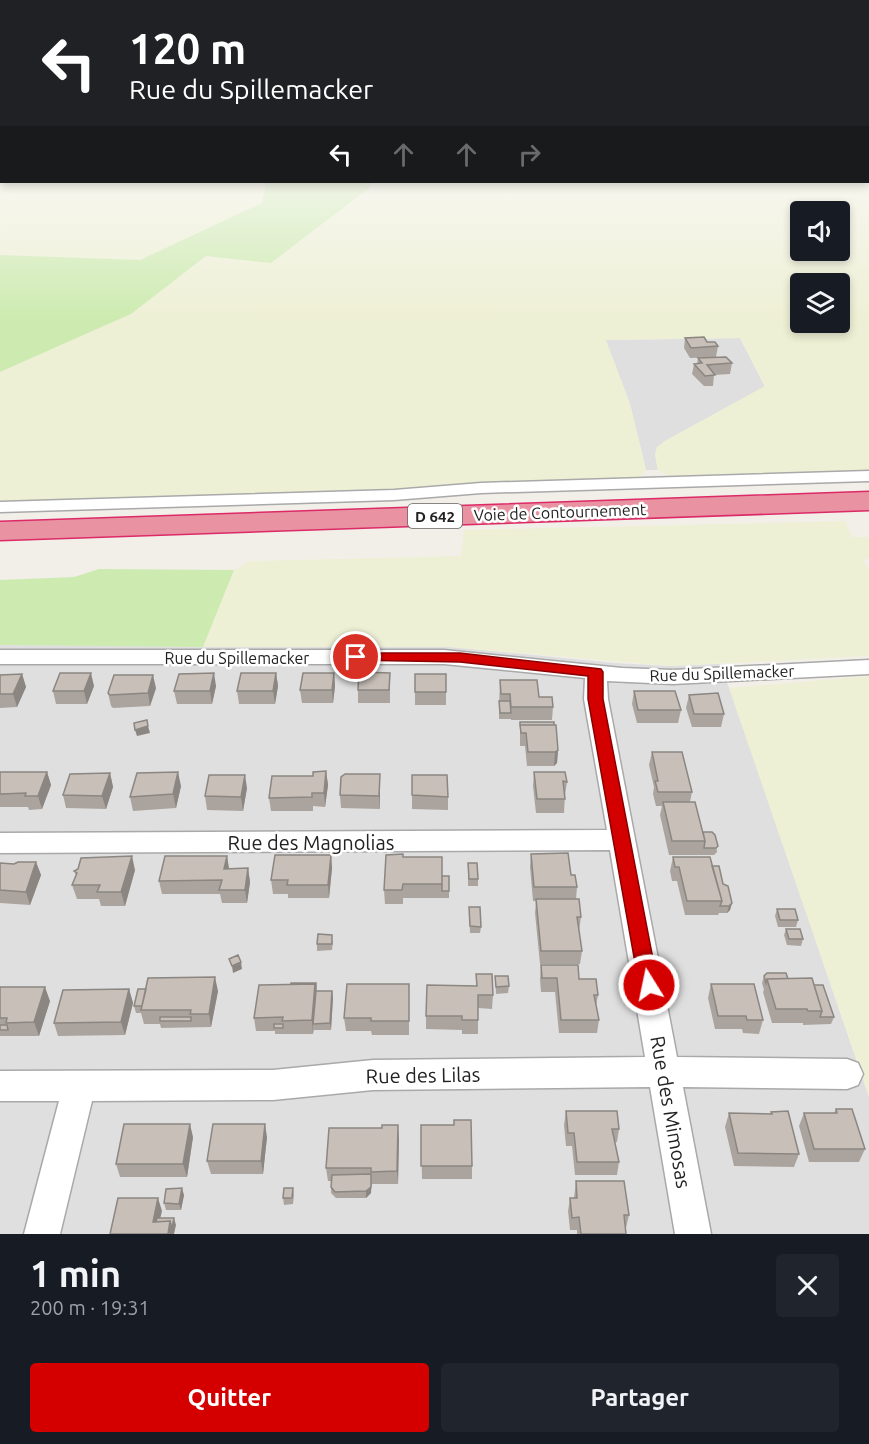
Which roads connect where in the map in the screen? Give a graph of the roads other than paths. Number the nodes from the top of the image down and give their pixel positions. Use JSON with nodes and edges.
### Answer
{"nodes":[{"id":1,"x":869,"y":476,"type":"edge"},
{"id":2,"x":869,"y":501,"type":"edge"},
{"id":3,"x":0,"y":507,"type":"edge"},
{"id":4,"x":0,"y":531,"type":"edge"},
{"id":5,"x":0,"y":657,"type":"edge"},
{"id":6,"x":869,"y":667,"type":"edge"},
{"id":7,"x":596,"y":672,"type":"junction"},
{"id":8,"x":623,"y":840,"type":"junction"},
{"id":9,"x":0,"y":843,"type":"edge"},
{"id":10,"x":664,"y":1072,"type":"junction"},
{"id":11,"x":847,"y":1074,"type":"dead end"},
{"id":12,"x":80,"y":1085,"type":"junction"},
{"id":13,"x":0,"y":1086,"type":"edge"},
{"id":14,"x":42,"y":1234,"type":"edge"},
{"id":15,"x":693,"y":1234,"type":"edge"}],
"edges":[{"from":1,"to":3,"type":"street"},
{"from":2,"to":4,"type":"highway","name":"Voie de Contournement","number":"D 642"},
{"from":5,"to":7,"type":"street","name":"Rue du Spillemacker"},
{"from":6,"to":7,"type":"street","name":"Rue du Spillemacker"},
{"from":7,"to":8,"type":"street","name":"Rue des Mimosas"},
{"from":8,"to":9,"type":"street","name":"Rue des Magnolias"},
{"from":8,"to":10,"type":"street","name":"Rue des Mimosas"},
{"from":10,"to":11,"type":"street","name":"Rue des Lilas"},
{"from":10,"to":12,"type":"street","name":"Rue des Lilas"},
{"from":10,"to":15,"type":"street","name":"Rue des Mimosas"},
{"from":12,"to":13,"type":"street","name":"Rue des Lilas"},
{"from":12,"to":14,"type":"street"}]}
